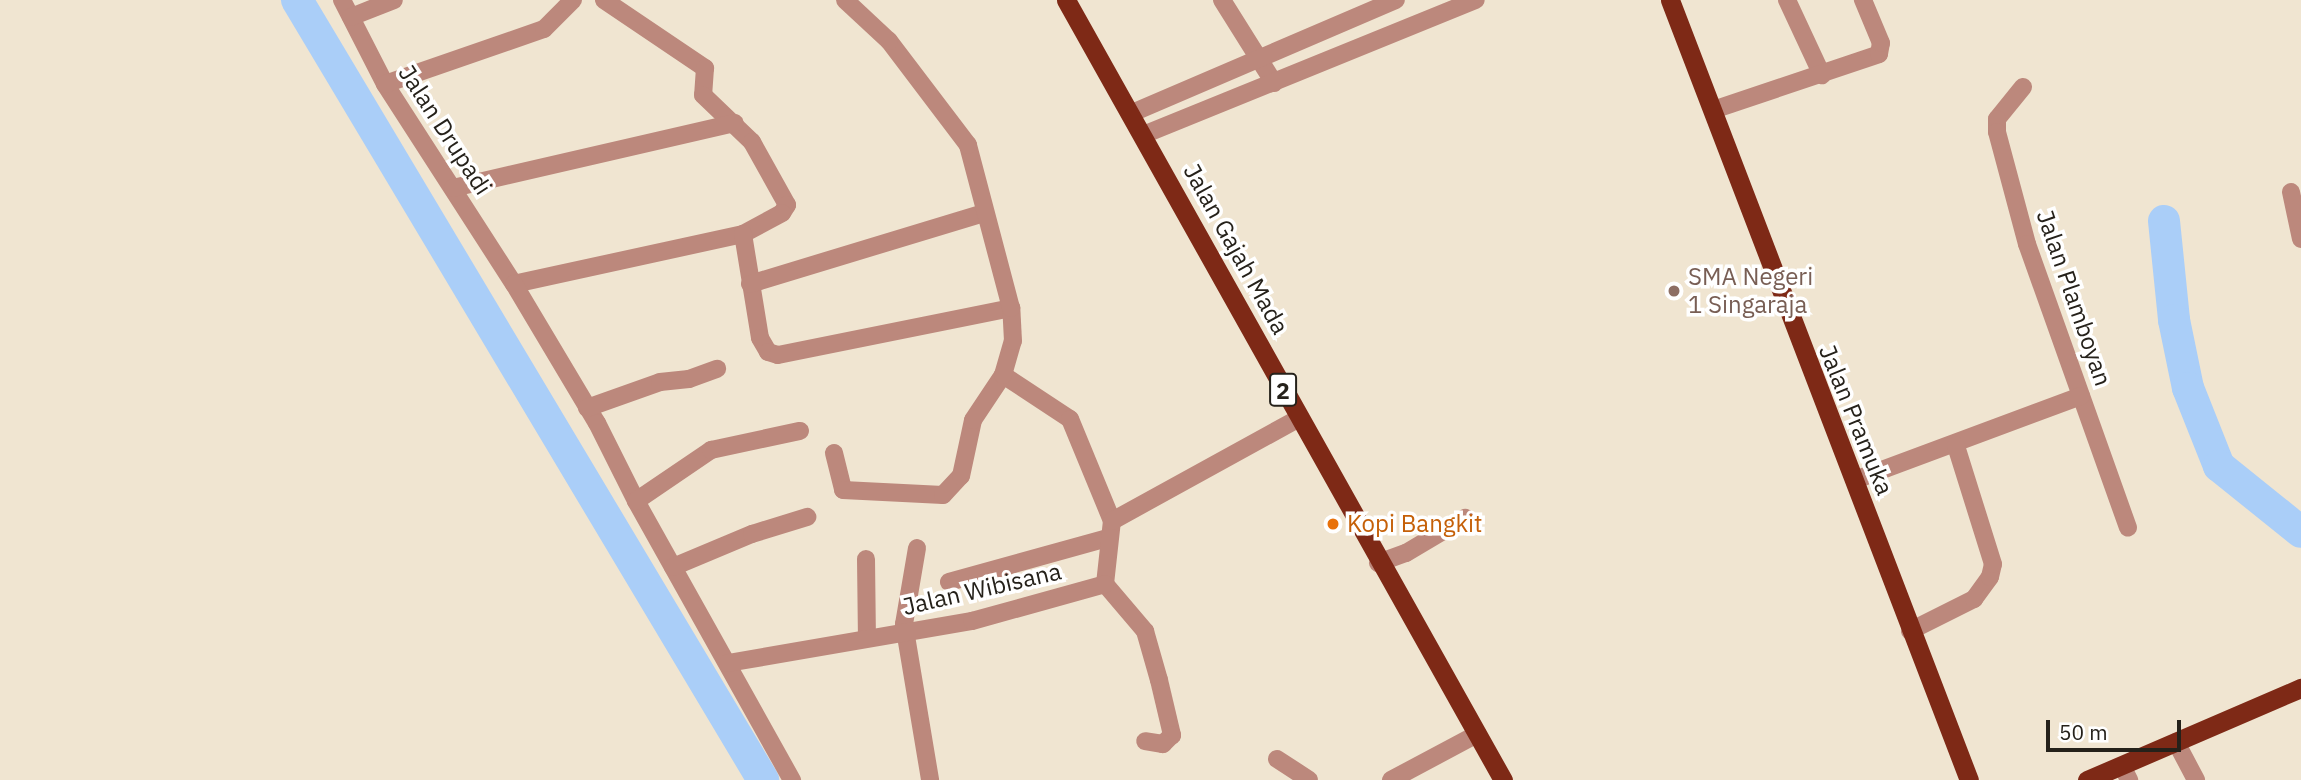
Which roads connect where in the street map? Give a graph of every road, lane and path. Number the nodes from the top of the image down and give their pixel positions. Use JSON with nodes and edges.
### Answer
{"nodes":[{"id":1,"x":342,"y":0,"type":"edge"},
{"id":2,"x":394,"y":0,"type":"edge"},
{"id":3,"x":573,"y":0,"type":"edge"},
{"id":4,"x":604,"y":0,"type":"edge"},
{"id":5,"x":845,"y":0,"type":"edge"},
{"id":6,"x":1066,"y":0,"type":"edge"},
{"id":7,"x":1222,"y":0,"type":"edge"},
{"id":8,"x":1396,"y":0,"type":"edge"},
{"id":9,"x":1670,"y":0,"type":"edge"},
{"id":10,"x":1787,"y":0,"type":"edge"},
{"id":11,"x":1863,"y":0,"type":"edge"},
{"id":12,"x":1472,"y":1,"type":"edge"},
{"id":13,"x":351,"y":17,"type":"junction"},
{"id":14,"x":1259,"y":58,"type":"junction"},
{"id":15,"x":1822,"y":75,"type":"junction"},
{"id":16,"x":1274,"y":83,"type":"junction"},
{"id":17,"x":385,"y":84,"type":"junction"},
{"id":18,"x":2023,"y":87,"type":"dead end"},
{"id":19,"x":1713,"y":110,"type":"junction"},
{"id":20,"x":1132,"y":113,"type":"junction"},
{"id":21,"x":734,"y":123,"type":"junction"},
{"id":22,"x":1143,"y":135,"type":"junction"},
{"id":23,"x":453,"y":188,"type":"junction"},
{"id":24,"x":2291,"y":192,"type":"dead end"},
{"id":25,"x":984,"y":214,"type":"junction"},
{"id":26,"x":743,"y":234,"type":"junction"},
{"id":27,"x":2301,"y":239,"type":"edge"},
{"id":28,"x":514,"y":284,"type":"junction"},
{"id":29,"x":750,"y":284,"type":"junction"},
{"id":30,"x":1011,"y":308,"type":"junction"},
{"id":31,"x":717,"y":369,"type":"dead end"},
{"id":32,"x":1003,"y":375,"type":"junction"},
{"id":33,"x":2081,"y":396,"type":"junction"},
{"id":34,"x":587,"y":408,"type":"junction"},
{"id":35,"x":1299,"y":418,"type":"junction"},
{"id":36,"x":800,"y":431,"type":"dead end"},
{"id":37,"x":1956,"y":446,"type":"junction"},
{"id":38,"x":834,"y":453,"type":"dead end"},
{"id":39,"x":1855,"y":480,"type":"junction"},
{"id":40,"x":636,"y":501,"type":"junction"},
{"id":41,"x":807,"y":517,"type":"dead end"},
{"id":42,"x":1465,"y":519,"type":"dead end"},
{"id":43,"x":2127,"y":528,"type":"dead end"},
{"id":44,"x":1110,"y":530,"type":"junction"},
{"id":45,"x":917,"y":548,"type":"dead end"},
{"id":46,"x":866,"y":559,"type":"dead end"},
{"id":47,"x":1378,"y":563,"type":"junction"},
{"id":48,"x":673,"y":567,"type":"junction"},
{"id":49,"x":949,"y":582,"type":"dead end"},
{"id":50,"x":1105,"y":584,"type":"junction"},
{"id":51,"x":1910,"y":631,"type":"junction"},
{"id":52,"x":907,"y":634,"type":"junction"},
{"id":53,"x":867,"y":638,"type":"junction"},
{"id":54,"x":728,"y":663,"type":"junction"},
{"id":55,"x":2301,"y":688,"type":"edge"},
{"id":56,"x":1477,"y":734,"type":"junction"},
{"id":57,"x":1145,"y":741,"type":"dead end"},
{"id":58,"x":2176,"y":742,"type":"junction"},
{"id":59,"x":1277,"y":759,"type":"dead end"},
{"id":60,"x":2125,"y":773,"type":"edge"},
{"id":61,"x":792,"y":780,"type":"edge"},
{"id":62,"x":930,"y":780,"type":"edge"},
{"id":63,"x":1309,"y":780,"type":"edge"},
{"id":64,"x":1391,"y":780,"type":"edge"},
{"id":65,"x":1503,"y":780,"type":"edge"},
{"id":66,"x":1969,"y":780,"type":"edge"},
{"id":67,"x":2087,"y":780,"type":"edge"},
{"id":68,"x":2196,"y":780,"type":"edge"}],
"edges":[{"from":1,"to":13,"type":"street","name":"Jalan Drupadi"},
{"from":2,"to":13,"type":"street"},
{"from":3,"to":17,"type":"street"},
{"from":4,"to":21,"type":"street"},
{"from":5,"to":25,"type":"street"},
{"from":6,"to":20,"type":"highway","name":"Jalan Gajah Mada","number":"2"},
{"from":7,"to":14,"type":"street"},
{"from":8,"to":14,"type":"street"},
{"from":9,"to":19,"type":"highway","name":"Jalan Pramuka"},
{"from":10,"to":15,"type":"street"},
{"from":11,"to":15,"type":"street"},
{"from":12,"to":16,"type":"street"},
{"from":13,"to":17,"type":"street","name":"Jalan Drupadi"},
{"from":14,"to":16,"type":"street"},
{"from":14,"to":20,"type":"street"},
{"from":15,"to":19,"type":"street"},
{"from":16,"to":22,"type":"street"},
{"from":17,"to":23,"type":"street","name":"Jalan Drupadi"},
{"from":18,"to":33,"type":"street","name":"Jalan Plamboyan"},
{"from":19,"to":39,"type":"highway","name":"Jalan Pramuka"},
{"from":20,"to":22,"type":"highway","name":"Jalan Gajah Mada","number":"2"},
{"from":21,"to":23,"type":"street"},
{"from":21,"to":26,"type":"street"},
{"from":22,"to":35,"type":"highway","name":"Jalan Gajah Mada","number":"2"},
{"from":23,"to":28,"type":"street","name":"Jalan Drupadi"},
{"from":24,"to":27,"type":"street"},
{"from":25,"to":29,"type":"street"},
{"from":25,"to":30,"type":"street"},
{"from":26,"to":28,"type":"street"},
{"from":26,"to":29,"type":"street"},
{"from":28,"to":34,"type":"street","name":"Jalan Drupadi"},
{"from":29,"to":30,"type":"street"},
{"from":30,"to":32,"type":"street"},
{"from":31,"to":34,"type":"street"},
{"from":32,"to":38,"type":"street"},
{"from":32,"to":44,"type":"street"},
{"from":33,"to":37,"type":"street"},
{"from":33,"to":43,"type":"street","name":"Jalan Plamboyan"},
{"from":34,"to":40,"type":"street","name":"Jalan Drupadi"},
{"from":35,"to":44,"type":"street"},
{"from":35,"to":47,"type":"highway","name":"Jalan Gajah Mada","number":"2"},
{"from":36,"to":40,"type":"street"},
{"from":37,"to":39,"type":"street"},
{"from":37,"to":51,"type":"street"},
{"from":39,"to":51,"type":"highway","name":"Jalan Pramuka"},
{"from":40,"to":48,"type":"street","name":"Jalan Drupadi"},
{"from":41,"to":48,"type":"street"},
{"from":42,"to":47,"type":"street"},
{"from":44,"to":49,"type":"street"},
{"from":44,"to":50,"type":"street"},
{"from":45,"to":52,"type":"street"},
{"from":46,"to":53,"type":"street"},
{"from":47,"to":56,"type":"highway","name":"Jalan Gajah Mada","number":"2"},
{"from":48,"to":54,"type":"street","name":"Jalan Drupadi"},
{"from":50,"to":52,"type":"street","name":"Jalan Wibisana"},
{"from":50,"to":57,"type":"street"},
{"from":51,"to":66,"type":"highway","name":"Jalan Pramuka"},
{"from":52,"to":53,"type":"street","name":"Jalan Wibisana"},
{"from":52,"to":62,"type":"street"},
{"from":53,"to":54,"type":"street","name":"Jalan Wibisana"},
{"from":54,"to":61,"type":"street"},
{"from":55,"to":58,"type":"highway"},
{"from":56,"to":64,"type":"street"},
{"from":56,"to":65,"type":"highway","name":"Jalan Gajah Mada","number":"2"},
{"from":58,"to":60,"type":"highway"},
{"from":58,"to":68,"type":"street"},
{"from":59,"to":63,"type":"street"},
{"from":60,"to":67,"type":"highway"}]}
